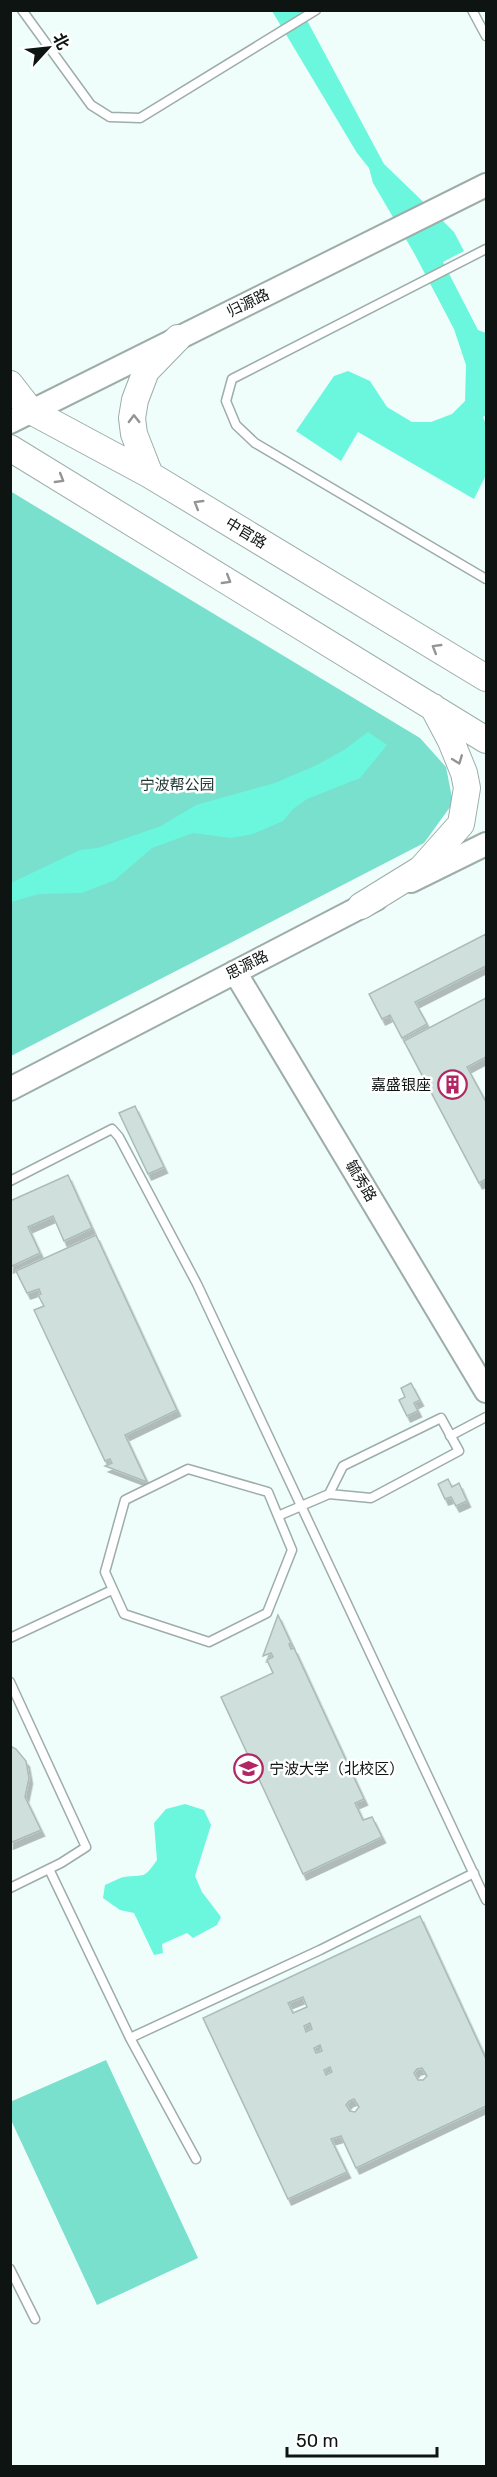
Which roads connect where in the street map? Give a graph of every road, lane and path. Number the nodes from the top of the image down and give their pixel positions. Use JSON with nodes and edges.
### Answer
{"nodes":[{"id":1,"x":22,"y":10,"type":"edge"},
{"id":2,"x":316,"y":10,"type":"edge"},
{"id":3,"x":472,"y":10,"type":"edge"},
{"id":4,"x":486,"y":36,"type":"edge"},
{"id":5,"x":486,"y":185,"type":"edge"},
{"id":6,"x":486,"y":249,"type":"edge"},
{"id":7,"x":178,"y":338,"type":"junction"},
{"id":8,"x":10,"y":384,"type":"edge"},
{"id":9,"x":20,"y":416,"type":"edge"},
{"id":10,"x":10,"y":448,"type":"edge"},
{"id":11,"x":150,"y":475,"type":"junction"},
{"id":12,"x":486,"y":579,"type":"edge"},
{"id":13,"x":486,"y":678,"type":"edge"},
{"id":14,"x":433,"y":707,"type":"junction"},
{"id":15,"x":486,"y":740,"type":"edge"},
{"id":16,"x":486,"y":844,"type":"edge"},
{"id":17,"x":361,"y":906,"type":"junction"},
{"id":18,"x":235,"y":972,"type":"junction"},
{"id":19,"x":10,"y":1089,"type":"edge"},
{"id":20,"x":10,"y":1181,"type":"edge"},
{"id":21,"x":486,"y":1391,"type":"edge"},
{"id":22,"x":486,"y":1417,"type":"edge"},
{"id":23,"x":450,"y":1436,"type":"junction"},
{"id":24,"x":328,"y":1494,"type":"junction"},
{"id":25,"x":300,"y":1507,"type":"junction"},
{"id":26,"x":278,"y":1516,"type":"junction"},
{"id":27,"x":112,"y":1590,"type":"junction"},
{"id":28,"x":10,"y":1638,"type":"edge"},
{"id":29,"x":10,"y":1682,"type":"edge"},
{"id":30,"x":49,"y":1869,"type":"junction"},
{"id":31,"x":474,"y":1873,"type":"junction"},
{"id":32,"x":10,"y":1888,"type":"edge"},
{"id":33,"x":486,"y":1900,"type":"edge"},
{"id":34,"x":130,"y":2038,"type":"junction"},
{"id":35,"x":196,"y":2159,"type":"dead end"},
{"id":36,"x":10,"y":2269,"type":"edge"},
{"id":37,"x":35,"y":2319,"type":"dead end"}],
"edges":[{"from":1,"to":2,"type":"lane"},
{"from":3,"to":4,"type":"lane"},
{"from":5,"to":7,"type":"street","name":"归源路"},
{"from":6,"to":12,"type":"lane"},
{"from":7,"to":9,"type":"street","name":"归源路"},
{"from":11,"to":7,"type":"main road","one_way":true},
{"from":8,"to":9,"type":"main road","name":"中官路"},
{"from":9,"to":11,"type":"main road","name":"中官路"},
{"from":10,"to":14,"type":"main road","one_way":true},
{"from":13,"to":11,"type":"main road","name":"中官路","one_way":true},
{"from":14,"to":15,"type":"main road"},
{"from":14,"to":17,"type":"main road","one_way":true},
{"from":16,"to":17,"type":"street","name":"思源路"},
{"from":17,"to":18,"type":"street","name":"思源路"},
{"from":18,"to":19,"type":"street","name":"思源路"},
{"from":18,"to":21,"type":"street","name":"毓秀路"},
{"from":20,"to":25,"type":"lane"},
{"from":22,"to":23,"type":"lane"},
{"from":23,"to":24,"type":"lane"},
{"from":23,"to":24,"type":"lane"},
{"from":24,"to":25,"type":"lane"},
{"from":25,"to":26,"type":"lane"},
{"from":25,"to":31,"type":"lane"},
{"from":26,"to":27,"type":"lane"},
{"from":26,"to":27,"type":"lane"},
{"from":27,"to":28,"type":"lane"},
{"from":29,"to":30,"type":"lane"},
{"from":30,"to":32,"type":"lane"},
{"from":30,"to":34,"type":"lane"},
{"from":31,"to":33,"type":"lane"},
{"from":31,"to":34,"type":"lane"},
{"from":34,"to":35,"type":"lane"},
{"from":36,"to":37,"type":"lane"}]}
